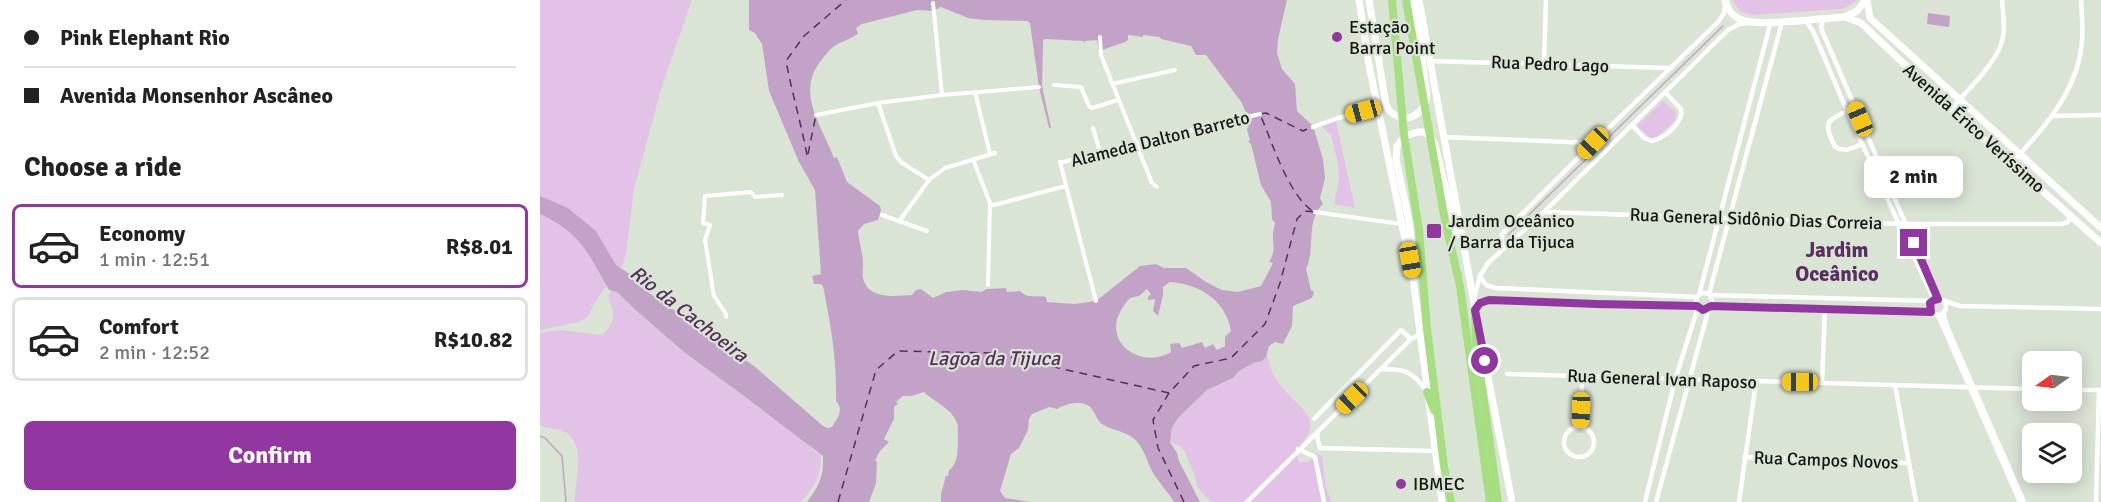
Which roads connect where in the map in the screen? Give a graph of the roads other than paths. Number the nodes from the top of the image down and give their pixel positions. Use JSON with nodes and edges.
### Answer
{"nodes":[{"id":1,"x":1359,"y":0,"type":"edge"},
{"id":2,"x":1369,"y":0,"type":"edge"},
{"id":3,"x":1392,"y":0,"type":"edge"},
{"id":4,"x":1406,"y":0,"type":"edge"},
{"id":5,"x":1414,"y":0,"type":"edge"},
{"id":6,"x":1419,"y":0,"type":"edge"},
{"id":7,"x":1546,"y":0,"type":"edge"},
{"id":8,"x":1866,"y":0,"type":"edge"},
{"id":9,"x":2002,"y":0,"type":"edge"},
{"id":10,"x":2081,"y":0,"type":"edge"},
{"id":11,"x":1725,"y":2,"type":"edge"},
{"id":12,"x":933,"y":3,"type":"dead end"},
{"id":13,"x":1845,"y":17,"type":"junction"},
{"id":14,"x":1824,"y":18,"type":"junction"},
{"id":15,"x":1805,"y":19,"type":"junction"},
{"id":16,"x":1719,"y":21,"type":"junction"},
{"id":17,"x":1771,"y":21,"type":"junction"},
{"id":18,"x":1783,"y":21,"type":"junction"},
{"id":19,"x":1751,"y":22,"type":"junction"},
{"id":20,"x":1728,"y":30,"type":"junction"},
{"id":21,"x":1100,"y":37,"type":"dead end"},
{"id":22,"x":1429,"y":61,"type":"junction"},
{"id":23,"x":1544,"y":64,"type":"junction"},
{"id":24,"x":1671,"y":68,"type":"junction"},
{"id":25,"x":1176,"y":70,"type":"dead end"},
{"id":26,"x":1112,"y":84,"type":"junction"},
{"id":27,"x":1054,"y":85,"type":"dead end"},
{"id":28,"x":1039,"y":87,"type":"dead end"},
{"id":29,"x":975,"y":92,"type":"junction"},
{"id":30,"x":1665,"y":92,"type":"junction"},
{"id":31,"x":942,"y":94,"type":"junction"},
{"id":32,"x":1959,"y":99,"type":"junction"},
{"id":33,"x":1118,"y":100,"type":"junction"},
{"id":34,"x":878,"y":104,"type":"junction"},
{"id":35,"x":1378,"y":108,"type":"junction"},
{"id":36,"x":1952,"y":109,"type":"junction"},
{"id":37,"x":1847,"y":111,"type":"junction"},
{"id":38,"x":1260,"y":114,"type":"dead end"},
{"id":39,"x":816,"y":115,"type":"dead end"},
{"id":40,"x":2101,"y":115,"type":"edge"},
{"id":41,"x":2052,"y":116,"type":"junction"},
{"id":42,"x":1632,"y":125,"type":"junction"},
{"id":43,"x":1313,"y":127,"type":"dead end"},
{"id":44,"x":1093,"y":128,"type":"dead end"},
{"id":45,"x":1443,"y":137,"type":"junction"},
{"id":46,"x":1869,"y":141,"type":"junction"},
{"id":47,"x":1593,"y":143,"type":"junction"},
{"id":48,"x":1137,"y":144,"type":"junction"},
{"id":49,"x":1862,"y":144,"type":"junction"},
{"id":50,"x":1100,"y":152,"type":"junction"},
{"id":51,"x":2019,"y":154,"type":"junction"},
{"id":52,"x":973,"y":159,"type":"junction"},
{"id":53,"x":2012,"y":163,"type":"junction"},
{"id":54,"x":929,"y":180,"type":"junction"},
{"id":55,"x":1066,"y":186,"type":"junction"},
{"id":56,"x":1157,"y":187,"type":"dead end"},
{"id":57,"x":782,"y":195,"type":"dead end"},
{"id":58,"x":990,"y":206,"type":"junction"},
{"id":59,"x":1316,"y":212,"type":"dead end"},
{"id":60,"x":1544,"y":212,"type":"junction"},
{"id":61,"x":882,"y":215,"type":"dead end"},
{"id":62,"x":2070,"y":215,"type":"junction"},
{"id":63,"x":1719,"y":218,"type":"junction"},
{"id":64,"x":1728,"y":219,"type":"junction"},
{"id":65,"x":900,"y":220,"type":"junction"},
{"id":66,"x":1899,"y":224,"type":"junction"},
{"id":67,"x":1906,"y":224,"type":"junction"},
{"id":68,"x":1403,"y":225,"type":"junction"},
{"id":69,"x":2101,"y":228,"type":"edge"},
{"id":70,"x":927,"y":231,"type":"dead end"},
{"id":71,"x":2101,"y":243,"type":"edge"},
{"id":72,"x":1507,"y":246,"type":"junction"},
{"id":73,"x":1466,"y":263,"type":"junction"},
{"id":74,"x":1480,"y":276,"type":"junction"},
{"id":75,"x":1413,"y":278,"type":"junction"},
{"id":76,"x":988,"y":285,"type":"dead end"},
{"id":77,"x":1709,"y":295,"type":"junction"},
{"id":78,"x":1698,"y":296,"type":"junction"},
{"id":79,"x":1473,"y":300,"type":"junction"},
{"id":80,"x":1936,"y":300,"type":"junction"},
{"id":81,"x":1096,"y":301,"type":"dead end"},
{"id":82,"x":1698,"y":306,"type":"junction"},
{"id":83,"x":1960,"y":306,"type":"junction"},
{"id":84,"x":1710,"y":307,"type":"junction"},
{"id":85,"x":1825,"y":308,"type":"junction"},
{"id":86,"x":2101,"y":309,"type":"edge"},
{"id":87,"x":1475,"y":310,"type":"junction"},
{"id":88,"x":1931,"y":312,"type":"junction"},
{"id":89,"x":1942,"y":313,"type":"junction"},
{"id":90,"x":726,"y":317,"type":"dead end"},
{"id":91,"x":1419,"y":334,"type":"junction"},
{"id":92,"x":1411,"y":339,"type":"junction"},
{"id":93,"x":1381,"y":369,"type":"junction"},
{"id":94,"x":1507,"y":374,"type":"dead end"},
{"id":95,"x":1582,"y":376,"type":"junction"},
{"id":96,"x":1675,"y":380,"type":"junction"},
{"id":97,"x":1688,"y":380,"type":"junction"},
{"id":98,"x":1756,"y":382,"type":"junction"},
{"id":99,"x":1822,"y":382,"type":"junction"},
{"id":100,"x":1895,"y":385,"type":"junction"},
{"id":101,"x":1972,"y":387,"type":"junction"},
{"id":102,"x":2022,"y":389,"type":"edge"},
{"id":103,"x":2082,"y":390,"type":"edge"},
{"id":104,"x":2100,"y":390,"type":"edge"},
{"id":105,"x":1427,"y":392,"type":"junction"},
{"id":106,"x":1314,"y":419,"type":"dead end"},
{"id":107,"x":1439,"y":420,"type":"junction"},
{"id":108,"x":1581,"y":427,"type":"junction"},
{"id":109,"x":1319,"y":430,"type":"junction"},
{"id":110,"x":1320,"y":448,"type":"junction"},
{"id":111,"x":1298,"y":449,"type":"junction"},
{"id":112,"x":1436,"y":452,"type":"junction"},
{"id":113,"x":1315,"y":457,"type":"junction"},
{"id":114,"x":1744,"y":457,"type":"junction"},
{"id":115,"x":1908,"y":463,"type":"junction"},
{"id":116,"x":1247,"y":502,"type":"edge"},
{"id":117,"x":1324,"y":502,"type":"edge"},
{"id":118,"x":1442,"y":502,"type":"edge"},
{"id":119,"x":1451,"y":502,"type":"edge"},
{"id":120,"x":1490,"y":502,"type":"edge"},
{"id":121,"x":1498,"y":502,"type":"edge"},
{"id":122,"x":1512,"y":502,"type":"edge"},
{"id":123,"x":1645,"y":502,"type":"edge"},
{"id":124,"x":1656,"y":502,"type":"edge"},
{"id":125,"x":1739,"y":502,"type":"edge"},
{"id":126,"x":1916,"y":502,"type":"edge"},
{"id":127,"x":2020,"y":502,"type":"edge"},
{"id":128,"x":2024,"y":502,"type":"edge"},
{"id":129,"x":2096,"y":502,"type":"edge"}],
"edges":[{"from":1,"to":35,"type":"main road"},
{"from":2,"to":5,"type":"main road"},
{"from":3,"to":107,"type":"highway"},
{"from":4,"to":120,"type":"highway"},
{"from":6,"to":22,"type":"main road"},
{"from":7,"to":23,"type":"street"},
{"from":8,"to":13,"type":"main road"},
{"from":8,"to":32,"type":"main road","name":"Avenida Érico Veríssimo"},
{"from":9,"to":32,"type":"street"},
{"from":10,"to":41,"type":"street"},
{"from":11,"to":16,"type":"street"},
{"from":11,"to":19,"type":"main road"},
{"from":12,"to":31,"type":"street"},
{"from":13,"to":14,"type":"main road"},
{"from":13,"to":36,"type":"main road","name":"Avenida Érico Veríssimo"},
{"from":14,"to":15,"type":"main road"},
{"from":14,"to":46,"type":"street"},
{"from":15,"to":18,"type":"main road"},
{"from":15,"to":37,"type":"street"},
{"from":16,"to":20,"type":"street"},
{"from":16,"to":24,"type":"street"},
{"from":17,"to":18,"type":"main road"},
{"from":17,"to":19,"type":"main road"},
{"from":17,"to":63,"type":"street"},
{"from":18,"to":64,"type":"street"},
{"from":19,"to":20,"type":"street"},
{"from":20,"to":30,"type":"street"},
{"from":21,"to":26,"type":"street"},
{"from":22,"to":23,"type":"street","name":"Rua Pedro Lago"},
{"from":22,"to":45,"type":"main road"},
{"from":23,"to":24,"type":"street","name":"Rua Pedro Lago"},
{"from":24,"to":47,"type":"street"},
{"from":25,"to":26,"type":"street"},
{"from":26,"to":33,"type":"street"},
{"from":27,"to":33,"type":"street"},
{"from":28,"to":29,"type":"street"},
{"from":29,"to":31,"type":"street"},
{"from":29,"to":52,"type":"street"},
{"from":30,"to":42,"type":"street"},
{"from":30,"to":42,"type":"street"},
{"from":31,"to":34,"type":"street"},
{"from":32,"to":36,"type":"street"},
{"from":32,"to":51,"type":"main road","name":"Avenida Érico Veríssimo"},
{"from":33,"to":48,"type":"street"},
{"from":34,"to":39,"type":"street"},
{"from":34,"to":54,"type":"street"},
{"from":35,"to":43,"type":"street"},
{"from":35,"to":68,"type":"main road"},
{"from":36,"to":53,"type":"main road","name":"Avenida Érico Veríssimo"},
{"from":37,"to":49,"type":"street"},
{"from":37,"to":49,"type":"street"},
{"from":38,"to":48,"type":"street","name":"Alameda Dalton Barreto"},
{"from":40,"to":41,"type":"street"},
{"from":41,"to":51,"type":"street"},
{"from":42,"to":60,"type":"street"},
{"from":44,"to":50,"type":"street"},
{"from":45,"to":47,"type":"street"},
{"from":45,"to":73,"type":"main road"},
{"from":46,"to":49,"type":"street"},
{"from":46,"to":67,"type":"street"},
{"from":47,"to":72,"type":"street"},
{"from":48,"to":50,"type":"street","name":"Alameda Dalton Barreto"},
{"from":48,"to":56,"type":"street"},
{"from":49,"to":66,"type":"street"},
{"from":50,"to":55,"type":"street","name":"Alameda Dalton Barreto"},
{"from":51,"to":53,"type":"street"},
{"from":51,"to":69,"type":"main road","name":"Avenida Érico Veríssimo"},
{"from":52,"to":54,"type":"street"},
{"from":52,"to":58,"type":"street"},
{"from":53,"to":62,"type":"main road","name":"Avenida Érico Veríssimo"},
{"from":54,"to":65,"type":"street"},
{"from":55,"to":58,"type":"street"},
{"from":55,"to":81,"type":"street"},
{"from":57,"to":90,"type":"street"},
{"from":58,"to":76,"type":"street"},
{"from":59,"to":68,"type":"street"},
{"from":60,"to":63,"type":"street","name":"Rua General Sidônio Dias Correia"},
{"from":60,"to":72,"type":"street"},
{"from":61,"to":65,"type":"street"},
{"from":62,"to":67,"type":"street","name":"Rua General Sidônio Dias Correia"},
{"from":62,"to":71,"type":"main road","name":"Avenida Érico Veríssimo"},
{"from":63,"to":64,"type":"street","name":"Rua General Sidônio Dias Correia"},
{"from":63,"to":78,"type":"street"},
{"from":64,"to":66,"type":"street","name":"Rua General Sidônio Dias Correia"},
{"from":64,"to":77,"type":"street"},
{"from":65,"to":70,"type":"street"},
{"from":66,"to":67,"type":"street","name":"Rua General Sidônio Dias Correia"},
{"from":66,"to":80,"type":"street"},
{"from":67,"to":80,"type":"street"},
{"from":68,"to":75,"type":"main road"},
{"from":72,"to":74,"type":"street"},
{"from":73,"to":75,"type":"main road"},
{"from":73,"to":79,"type":"main road"},
{"from":74,"to":78,"type":"street"},
{"from":74,"to":79,"type":"street"},
{"from":75,"to":91,"type":"main road"},
{"from":77,"to":78,"type":"street"},
{"from":77,"to":80,"type":"street"},
{"from":77,"to":84,"type":"street"},
{"from":78,"to":82,"type":"street"},
{"from":79,"to":87,"type":"main road"},
{"from":80,"to":83,"type":"street"},
{"from":80,"to":88,"type":"street"},
{"from":80,"to":89,"type":"street"},
{"from":82,"to":84,"type":"street"},
{"from":82,"to":87,"type":"street"},
{"from":82,"to":96,"type":"street"},
{"from":83,"to":86,"type":"street"},
{"from":83,"to":89,"type":"street"},
{"from":84,"to":85,"type":"street"},
{"from":84,"to":97,"type":"street"},
{"from":85,"to":88,"type":"street"},
{"from":85,"to":99,"type":"street"},
{"from":87,"to":121,"type":"highway"},
{"from":87,"to":122,"type":"main road"},
{"from":88,"to":89,"type":"street"},
{"from":89,"to":101,"type":"street"},
{"from":91,"to":92,"type":"street"},
{"from":91,"to":105,"type":"main road"},
{"from":92,"to":93,"type":"street"},
{"from":92,"to":106,"type":"street"},
{"from":93,"to":105,"type":"street"},
{"from":93,"to":109,"type":"street"},
{"from":94,"to":95,"type":"street","name":"Rua General Ivan Raposo"},
{"from":95,"to":96,"type":"street","name":"Rua General Ivan Raposo"},
{"from":95,"to":108,"type":"street"},
{"from":96,"to":97,"type":"street","name":"Rua General Ivan Raposo"},
{"from":96,"to":123,"type":"street"},
{"from":97,"to":98,"type":"street","name":"Rua General Ivan Raposo"},
{"from":97,"to":124,"type":"street"},
{"from":98,"to":99,"type":"street","name":"Rua General Ivan Raposo"},
{"from":98,"to":114,"type":"street"},
{"from":99,"to":100,"type":"street","name":"Rua General Ivan Raposo"},
{"from":100,"to":101,"type":"street","name":"Rua General Ivan Raposo"},
{"from":100,"to":115,"type":"street"},
{"from":101,"to":102,"type":"street","name":"Rua General Ivan Raposo"},
{"from":101,"to":127,"type":"street"},
{"from":101,"to":128,"type":"street"},
{"from":103,"to":104,"type":"street"},
{"from":104,"to":129,"type":"street"},
{"from":105,"to":107,"type":"highway"},
{"from":105,"to":112,"type":"main road"},
{"from":107,"to":119,"type":"highway"},
{"from":108,"to":108,"type":"street"},
{"from":109,"to":110,"type":"street"},
{"from":109,"to":111,"type":"street"},
{"from":110,"to":112,"type":"street"},
{"from":110,"to":113,"type":"street"},
{"from":111,"to":113,"type":"street"},
{"from":111,"to":116,"type":"street"},
{"from":112,"to":118,"type":"main road"},
{"from":113,"to":117,"type":"street"},
{"from":114,"to":115,"type":"street","name":"Rua Campos Novos"},
{"from":114,"to":125,"type":"street"},
{"from":115,"to":126,"type":"street"}]}
